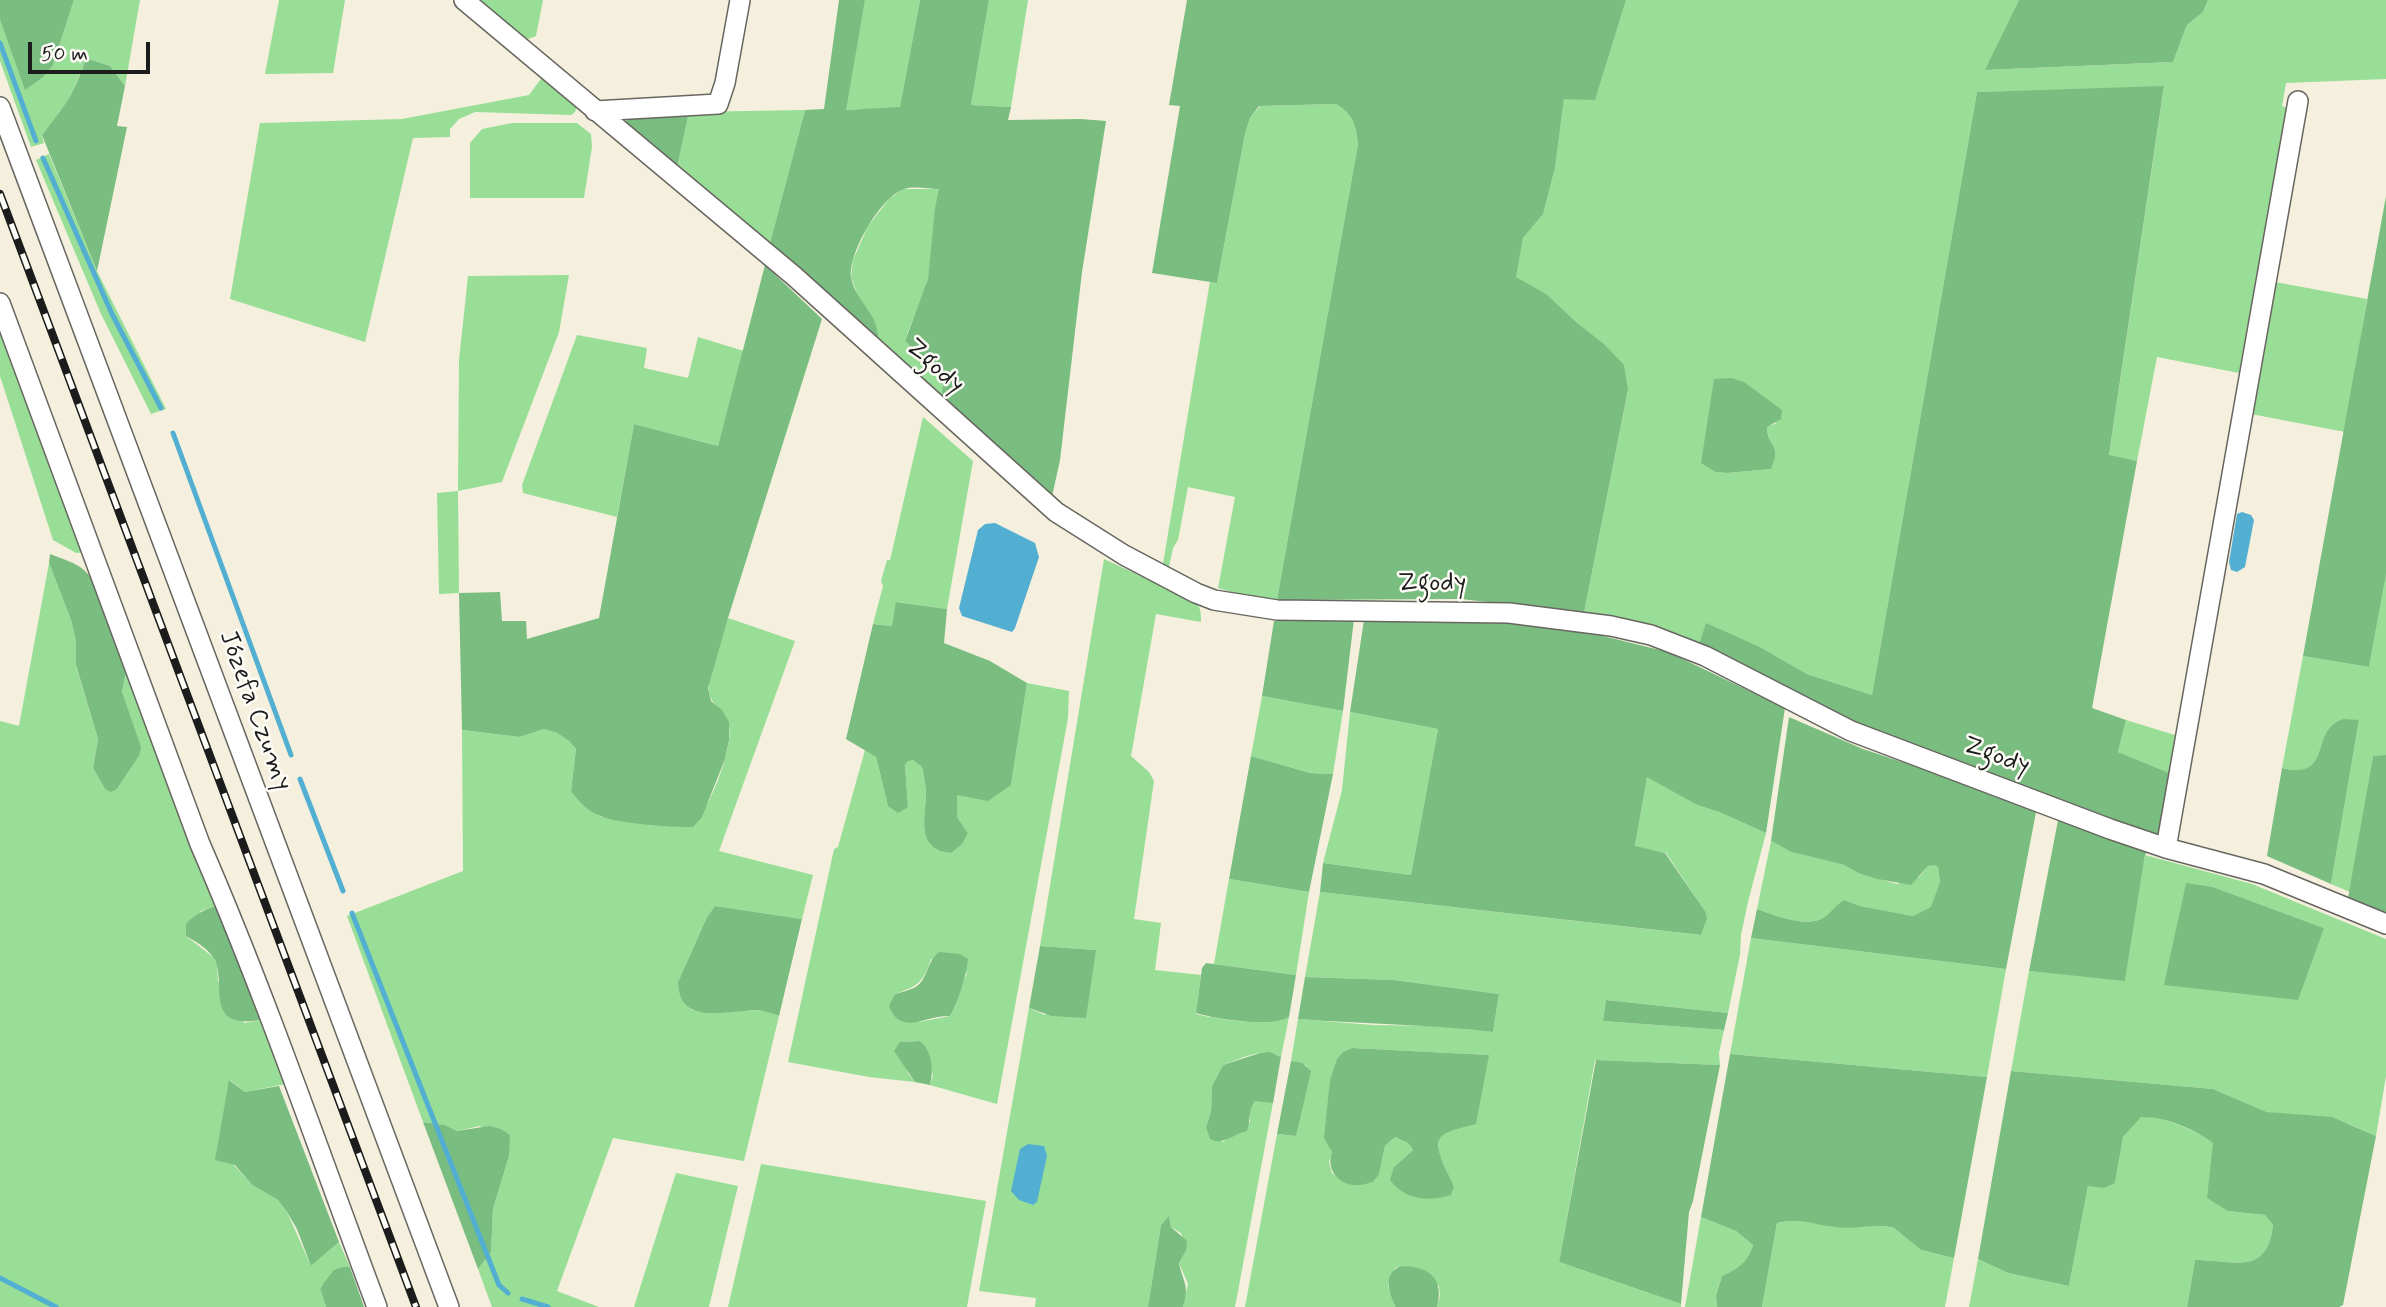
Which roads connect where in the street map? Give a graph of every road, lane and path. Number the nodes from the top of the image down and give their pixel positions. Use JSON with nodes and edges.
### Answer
{"nodes":[{"id":1,"x":464,"y":0,"type":"edge"},
{"id":2,"x":740,"y":0,"type":"edge"},
{"id":3,"x":2298,"y":101,"type":"dead end"},
{"id":4,"x":0,"y":107,"type":"edge"},
{"id":5,"x":595,"y":111,"type":"junction"},
{"id":6,"x":0,"y":303,"type":"edge"},
{"id":7,"x":2166,"y":848,"type":"junction"},
{"id":8,"x":2386,"y":924,"type":"edge"},
{"id":9,"x":377,"y":1307,"type":"edge"},
{"id":10,"x":449,"y":1307,"type":"edge"}],
"edges":[{"from":1,"to":5,"type":"street","name":"Zgody"},
{"from":2,"to":5,"type":"street"},
{"from":3,"to":7,"type":"street"},
{"from":4,"to":10,"type":"street","name":"Józefa Czumy"},
{"from":5,"to":7,"type":"street","name":"Zgody"},
{"from":6,"to":9,"type":"street"},
{"from":7,"to":8,"type":"street","name":"Zgody"}]}
